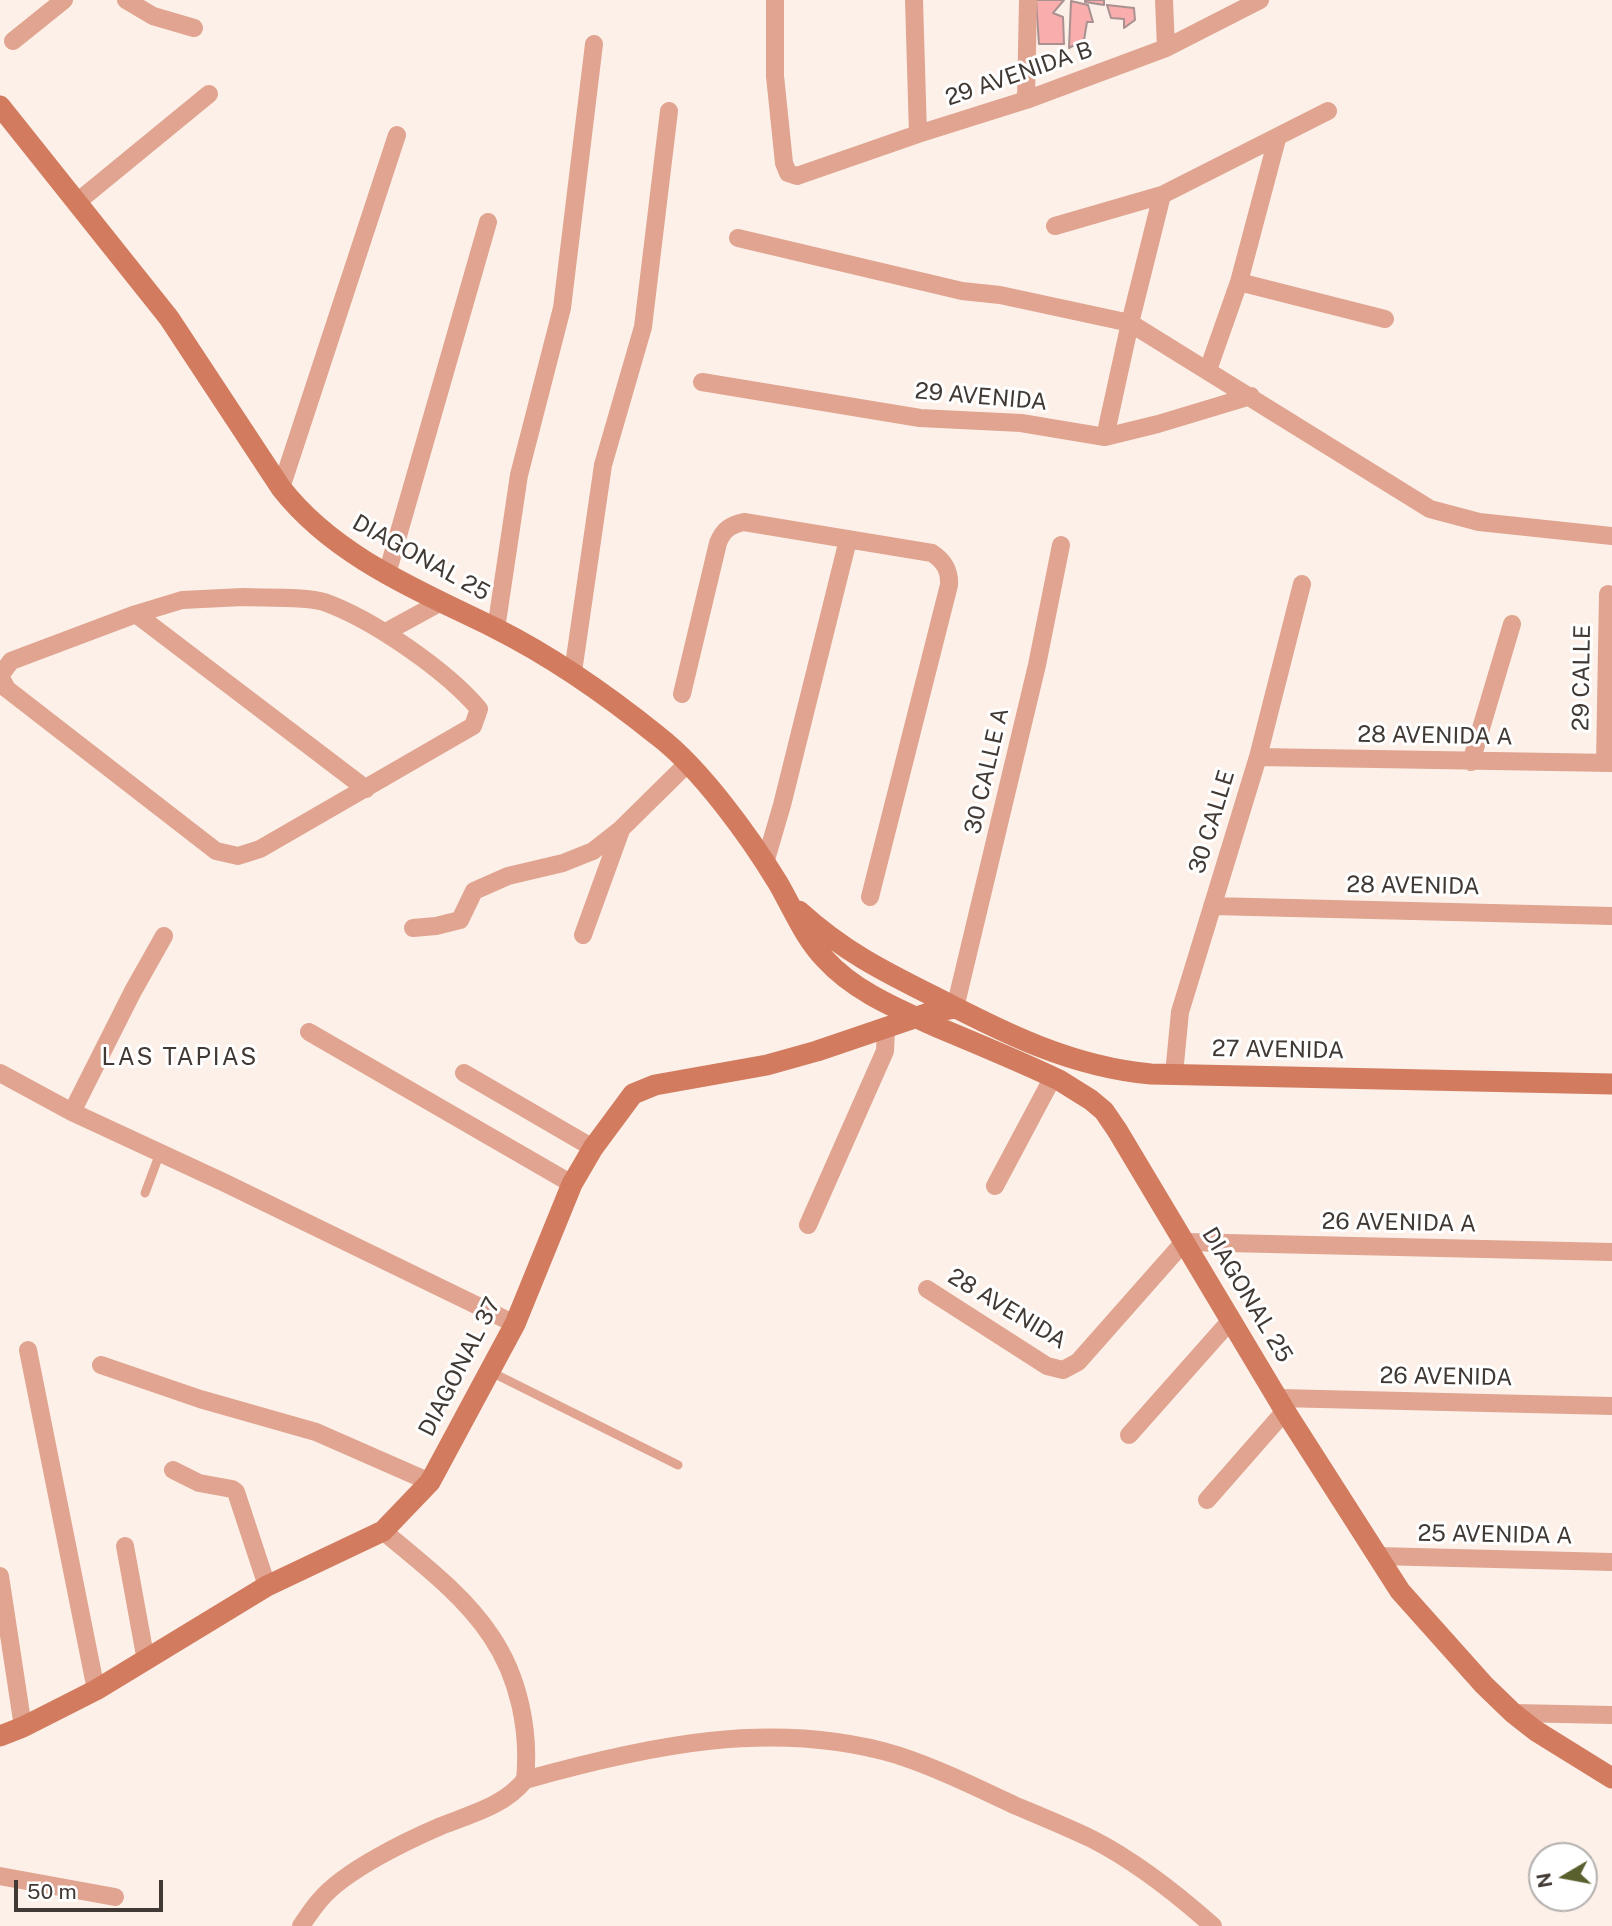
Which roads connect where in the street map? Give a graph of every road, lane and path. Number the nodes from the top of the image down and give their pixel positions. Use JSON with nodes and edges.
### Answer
{"nodes":[{"id":1,"x":64,"y":0,"type":"edge"},
{"id":2,"x":126,"y":0,"type":"edge"},
{"id":3,"x":775,"y":0,"type":"edge"},
{"id":4,"x":914,"y":0,"type":"edge"},
{"id":5,"x":1028,"y":0,"type":"edge"},
{"id":6,"x":1164,"y":0,"type":"edge"},
{"id":7,"x":1260,"y":0,"type":"edge"},
{"id":8,"x":194,"y":28,"type":"dead end"},
{"id":9,"x":13,"y":41,"type":"dead end"},
{"id":10,"x":594,"y":44,"type":"dead end"},
{"id":11,"x":1166,"y":48,"type":"junction"},
{"id":12,"x":209,"y":94,"type":"dead end"},
{"id":13,"x":1026,"y":100,"type":"junction"},
{"id":14,"x":0,"y":106,"type":"edge"},
{"id":15,"x":668,"y":111,"type":"dead end"},
{"id":16,"x":1328,"y":111,"type":"dead end"},
{"id":17,"x":918,"y":134,"type":"junction"},
{"id":18,"x":397,"y":135,"type":"dead end"},
{"id":19,"x":1277,"y":139,"type":"junction"},
{"id":20,"x":1162,"y":195,"type":"junction"},
{"id":21,"x":76,"y":203,"type":"junction"},
{"id":22,"x":488,"y":222,"type":"dead end"},
{"id":23,"x":1055,"y":226,"type":"dead end"},
{"id":24,"x":738,"y":238,"type":"dead end"},
{"id":25,"x":1239,"y":282,"type":"junction"},
{"id":26,"x":1385,"y":319,"type":"dead end"},
{"id":27,"x":1130,"y":323,"type":"junction"},
{"id":28,"x":1208,"y":370,"type":"junction"},
{"id":29,"x":702,"y":382,"type":"dead end"},
{"id":30,"x":1251,"y":396,"type":"junction"},
{"id":31,"x":1105,"y":437,"type":"junction"},
{"id":32,"x":281,"y":488,"type":"junction"},
{"id":33,"x":1612,"y":537,"type":"edge"},
{"id":34,"x":848,"y":540,"type":"junction"},
{"id":35,"x":1061,"y":545,"type":"dead end"},
{"id":36,"x":387,"y":574,"type":"junction"},
{"id":37,"x":1302,"y":584,"type":"dead end"},
{"id":38,"x":1608,"y":593,"type":"dead end"},
{"id":39,"x":439,"y":603,"type":"junction"},
{"id":40,"x":136,"y":614,"type":"junction"},
{"id":41,"x":1512,"y":624,"type":"dead end"},
{"id":42,"x":496,"y":629,"type":"junction"},
{"id":43,"x":386,"y":632,"type":"junction"},
{"id":44,"x":573,"y":673,"type":"junction"},
{"id":45,"x":682,"y":694,"type":"dead end"},
{"id":46,"x":1258,"y":757,"type":"junction"},
{"id":47,"x":1471,"y":762,"type":"junction"},
{"id":48,"x":688,"y":763,"type":"junction"},
{"id":49,"x":1609,"y":763,"type":"edge"},
{"id":50,"x":366,"y":789,"type":"junction"},
{"id":51,"x":621,"y":830,"type":"junction"},
{"id":52,"x":765,"y":863,"type":"junction"},
{"id":53,"x":870,"y":897,"type":"dead end"},
{"id":54,"x":790,"y":903,"type":"junction"},
{"id":55,"x":1212,"y":906,"type":"junction"},
{"id":56,"x":1612,"y":916,"type":"edge"},
{"id":57,"x":413,"y":928,"type":"dead end"},
{"id":58,"x":583,"y":935,"type":"dead end"},
{"id":59,"x":164,"y":936,"type":"dead end"},
{"id":60,"x":955,"y":1007,"type":"junction"},
{"id":61,"x":917,"y":1018,"type":"junction"},
{"id":62,"x":886,"y":1029,"type":"junction"},
{"id":63,"x":309,"y":1032,"type":"dead end"},
{"id":64,"x":1106,"y":1068,"type":"junction"},
{"id":65,"x":0,"y":1073,"type":"edge"},
{"id":66,"x":464,"y":1073,"type":"dead end"},
{"id":67,"x":1174,"y":1074,"type":"junction"},
{"id":68,"x":1053,"y":1077,"type":"junction"},
{"id":69,"x":1612,"y":1084,"type":"edge"},
{"id":70,"x":1091,"y":1100,"type":"junction"},
{"id":71,"x":72,"y":1112,"type":"junction"},
{"id":72,"x":593,"y":1148,"type":"junction"},
{"id":73,"x":160,"y":1153,"type":"junction"},
{"id":74,"x":572,"y":1184,"type":"junction"},
{"id":75,"x":995,"y":1186,"type":"dead end"},
{"id":76,"x":145,"y":1193,"type":"dead end"},
{"id":77,"x":808,"y":1225,"type":"dead end"},
{"id":78,"x":1184,"y":1242,"type":"junction"},
{"id":79,"x":1612,"y":1252,"type":"edge"},
{"id":80,"x":927,"y":1289,"type":"dead end"},
{"id":81,"x":1231,"y":1320,"type":"junction"},
{"id":82,"x":515,"y":1324,"type":"junction"},
{"id":83,"x":28,"y":1350,"type":"dead end"},
{"id":84,"x":101,"y":1365,"type":"dead end"},
{"id":85,"x":489,"y":1371,"type":"junction"},
{"id":86,"x":1282,"y":1404,"type":"junction"},
{"id":87,"x":1612,"y":1406,"type":"edge"},
{"id":88,"x":1129,"y":1435,"type":"dead end"},
{"id":89,"x":678,"y":1465,"type":"dead end"},
{"id":90,"x":173,"y":1469,"type":"dead end"},
{"id":91,"x":430,"y":1482,"type":"junction"},
{"id":92,"x":1207,"y":1500,"type":"dead end"},
{"id":93,"x":383,"y":1531,"type":"junction"},
{"id":94,"x":125,"y":1546,"type":"dead end"},
{"id":95,"x":1377,"y":1556,"type":"junction"},
{"id":96,"x":1612,"y":1562,"type":"edge"},
{"id":97,"x":0,"y":1576,"type":"edge"},
{"id":98,"x":267,"y":1586,"type":"junction"},
{"id":99,"x":146,"y":1661,"type":"junction"},
{"id":100,"x":96,"y":1690,"type":"junction"},
{"id":101,"x":1513,"y":1713,"type":"junction"},
{"id":102,"x":1612,"y":1715,"type":"edge"},
{"id":103,"x":23,"y":1727,"type":"junction"},
{"id":104,"x":0,"y":1736,"type":"edge"},
{"id":105,"x":1612,"y":1778,"type":"edge"},
{"id":106,"x":525,"y":1780,"type":"junction"},
{"id":107,"x":0,"y":1876,"type":"edge"},
{"id":108,"x":115,"y":1896,"type":"dead end"},
{"id":109,"x":301,"y":1926,"type":"edge"},
{"id":110,"x":1213,"y":1926,"type":"edge"}],
"edges":[{"from":1,"to":9,"type":"street"},
{"from":2,"to":8,"type":"street"},
{"from":3,"to":17,"type":"street","name":"29 AVENIDA B"},
{"from":4,"to":17,"type":"street"},
{"from":5,"to":13,"type":"street"},
{"from":6,"to":11,"type":"street"},
{"from":7,"to":11,"type":"street","name":"29 AVENIDA B"},
{"from":10,"to":42,"type":"street"},
{"from":11,"to":13,"type":"street","name":"29 AVENIDA B"},
{"from":12,"to":21,"type":"street"},
{"from":13,"to":17,"type":"street","name":"29 AVENIDA B"},
{"from":14,"to":21,"type":"main road","name":"DIAGONAL 25"},
{"from":15,"to":44,"type":"street"},
{"from":16,"to":19,"type":"street"},
{"from":18,"to":32,"type":"street"},
{"from":19,"to":20,"type":"street"},
{"from":19,"to":25,"type":"street"},
{"from":20,"to":23,"type":"street"},
{"from":20,"to":27,"type":"street"},
{"from":21,"to":32,"type":"main road","name":"DIAGONAL 25"},
{"from":22,"to":36,"type":"street"},
{"from":24,"to":27,"type":"street"},
{"from":25,"to":26,"type":"street"},
{"from":25,"to":28,"type":"street"},
{"from":27,"to":28,"type":"street"},
{"from":27,"to":31,"type":"street"},
{"from":28,"to":30,"type":"street"},
{"from":29,"to":31,"type":"street","name":"29 AVENIDA"},
{"from":30,"to":31,"type":"street","name":"29 AVENIDA"},
{"from":30,"to":33,"type":"street"},
{"from":32,"to":36,"type":"main road","name":"DIAGONAL 25"},
{"from":34,"to":45,"type":"street"},
{"from":34,"to":52,"type":"street"},
{"from":34,"to":53,"type":"street"},
{"from":35,"to":60,"type":"street","name":"30 CALLE A"},
{"from":36,"to":39,"type":"main road","name":"DIAGONAL 25"},
{"from":37,"to":46,"type":"street","name":"30 CALLE"},
{"from":38,"to":49,"type":"street","name":"29 CALLE"},
{"from":39,"to":42,"type":"main road","name":"DIAGONAL 25"},
{"from":39,"to":43,"type":"street"},
{"from":40,"to":43,"type":"street"},
{"from":40,"to":50,"type":"street"},
{"from":40,"to":50,"type":"street"},
{"from":41,"to":47,"type":"street"},
{"from":42,"to":44,"type":"main road","name":"DIAGONAL 25"},
{"from":43,"to":50,"type":"street"},
{"from":44,"to":48,"type":"main road","name":"DIAGONAL 25"},
{"from":46,"to":47,"type":"street","name":"28 AVENIDA A"},
{"from":46,"to":55,"type":"street","name":"30 CALLE"},
{"from":47,"to":49,"type":"street","name":"28 AVENIDA A"},
{"from":48,"to":51,"type":"street"},
{"from":48,"to":52,"type":"main road","name":"DIAGONAL 25"},
{"from":51,"to":57,"type":"street"},
{"from":51,"to":58,"type":"street"},
{"from":52,"to":54,"type":"main road","name":"DIAGONAL 25"},
{"from":54,"to":60,"type":"main road","name":"DIAGONAL 25"},
{"from":54,"to":61,"type":"main road","name":"DIAGONAL 25"},
{"from":55,"to":56,"type":"street","name":"28 AVENIDA"},
{"from":55,"to":67,"type":"street","name":"30 CALLE"},
{"from":59,"to":71,"type":"street"},
{"from":60,"to":61,"type":"main road","name":"DIAGONAL 37"},
{"from":60,"to":64,"type":"main road","name":"27 AVENIDA"},
{"from":61,"to":62,"type":"main road","name":"DIAGONAL 37"},
{"from":61,"to":68,"type":"main road","name":"DIAGONAL 25"},
{"from":62,"to":72,"type":"main road","name":"DIAGONAL 37"},
{"from":62,"to":77,"type":"street"},
{"from":63,"to":74,"type":"street"},
{"from":64,"to":67,"type":"main road","name":"27 AVENIDA"},
{"from":64,"to":70,"type":"main road"},
{"from":65,"to":71,"type":"street"},
{"from":66,"to":72,"type":"street"},
{"from":67,"to":69,"type":"main road","name":"27 AVENIDA"},
{"from":68,"to":70,"type":"main road","name":"DIAGONAL 25"},
{"from":68,"to":75,"type":"street"},
{"from":70,"to":78,"type":"main road","name":"DIAGONAL 25"},
{"from":71,"to":73,"type":"street"},
{"from":72,"to":74,"type":"main road","name":"DIAGONAL 37"},
{"from":73,"to":76,"type":"lane"},
{"from":73,"to":82,"type":"street"},
{"from":74,"to":82,"type":"main road","name":"DIAGONAL 37"},
{"from":78,"to":79,"type":"street","name":"26 AVENIDA A"},
{"from":78,"to":80,"type":"street","name":"28 AVENIDA"},
{"from":78,"to":81,"type":"main road","name":"DIAGONAL 25"},
{"from":81,"to":86,"type":"main road","name":"DIAGONAL 25"},
{"from":81,"to":88,"type":"street"},
{"from":82,"to":85,"type":"main road","name":"DIAGONAL 37"},
{"from":83,"to":100,"type":"street"},
{"from":84,"to":91,"type":"street"},
{"from":85,"to":89,"type":"lane"},
{"from":85,"to":91,"type":"main road","name":"DIAGONAL 37"},
{"from":86,"to":87,"type":"street","name":"26 AVENIDA"},
{"from":86,"to":92,"type":"street"},
{"from":86,"to":95,"type":"main road","name":"DIAGONAL 25"},
{"from":90,"to":98,"type":"street"},
{"from":91,"to":93,"type":"main road","name":"DIAGONAL 37"},
{"from":93,"to":98,"type":"main road","name":"DIAGONAL 37"},
{"from":93,"to":106,"type":"street"},
{"from":94,"to":99,"type":"street"},
{"from":95,"to":96,"type":"street","name":"25 AVENIDA A"},
{"from":95,"to":101,"type":"main road","name":"DIAGONAL 25"},
{"from":97,"to":103,"type":"street"},
{"from":98,"to":99,"type":"main road","name":"DIAGONAL 37"},
{"from":99,"to":100,"type":"main road","name":"DIAGONAL 37"},
{"from":100,"to":103,"type":"main road","name":"DIAGONAL 37"},
{"from":101,"to":102,"type":"street"},
{"from":101,"to":105,"type":"main road","name":"DIAGONAL 25"},
{"from":103,"to":104,"type":"main road","name":"DIAGONAL 37"},
{"from":106,"to":109,"type":"street"},
{"from":106,"to":110,"type":"street"},
{"from":107,"to":108,"type":"street"}]}
